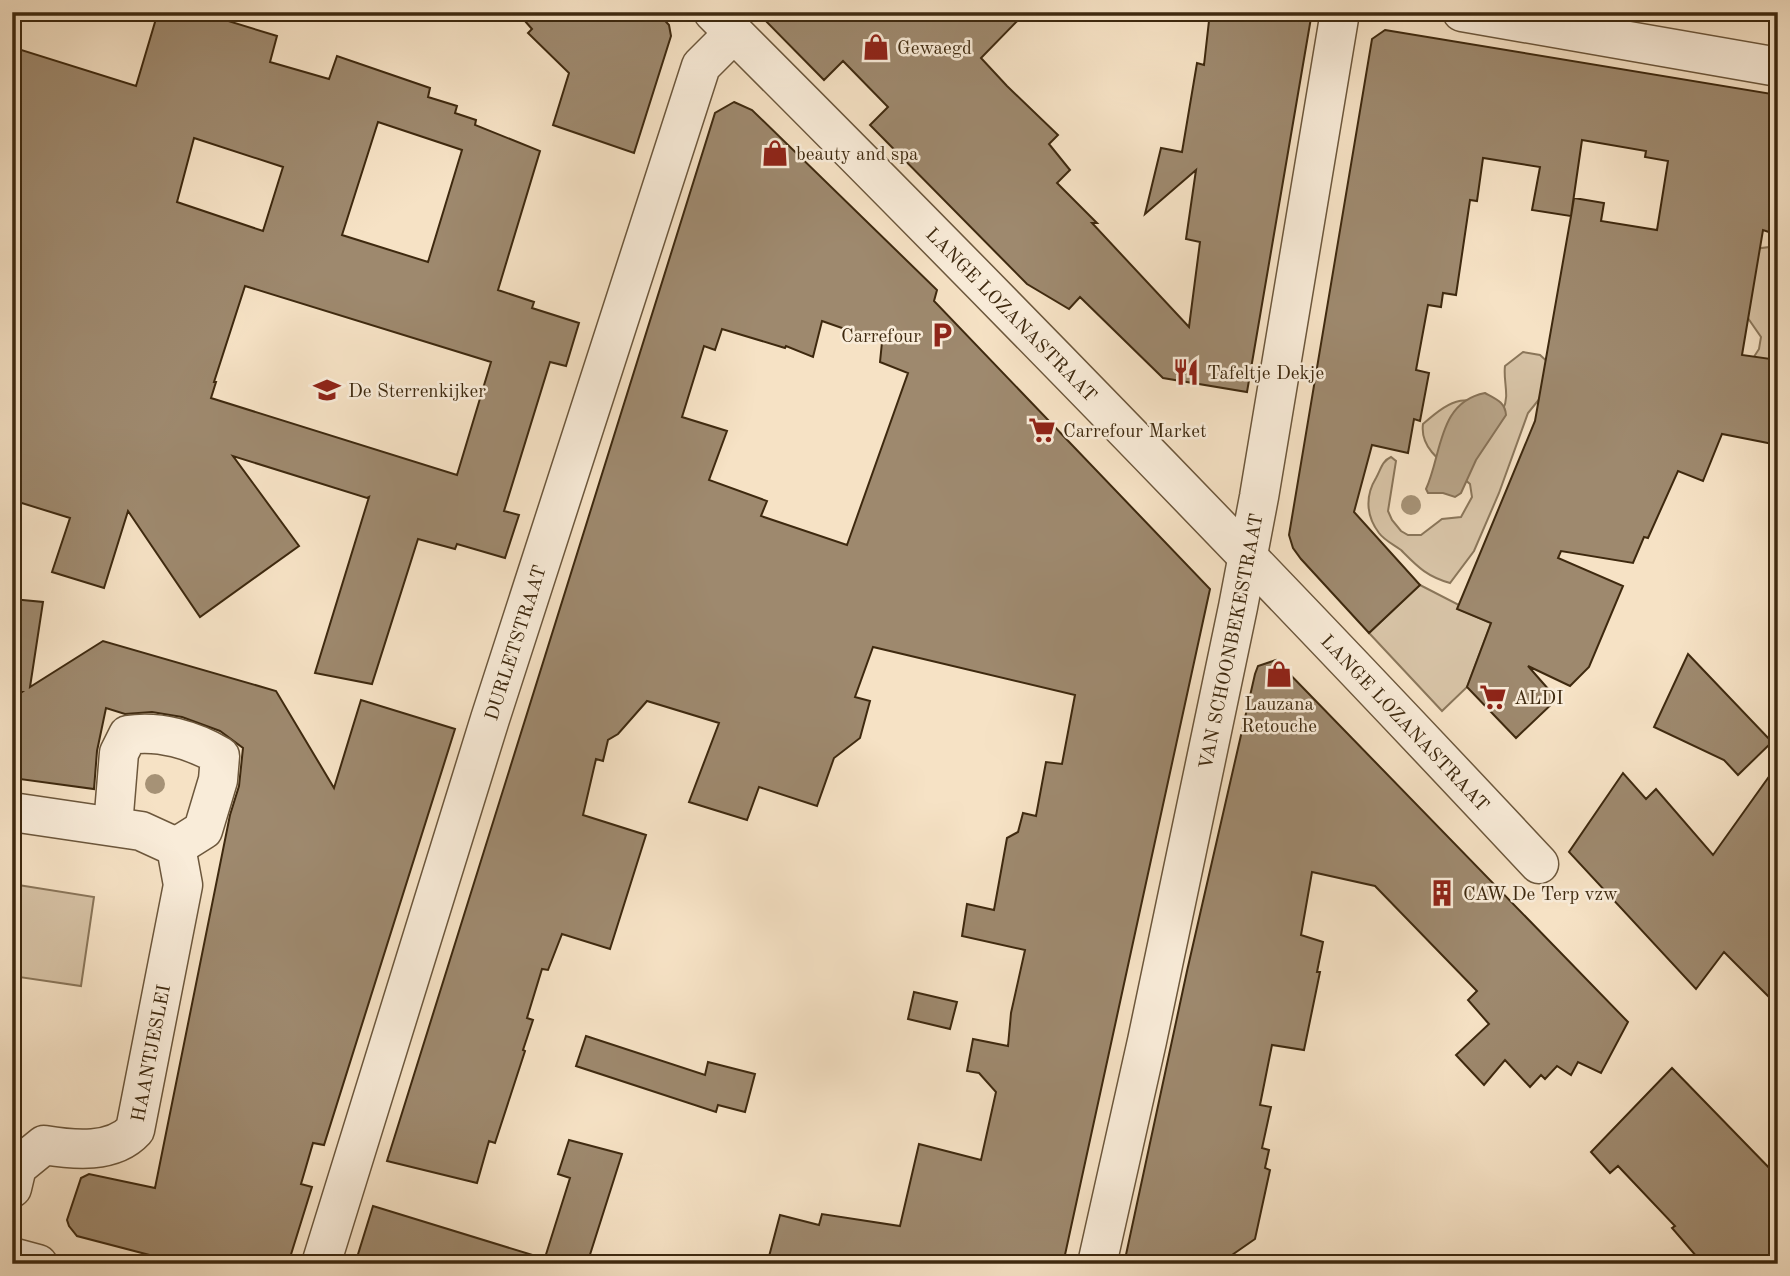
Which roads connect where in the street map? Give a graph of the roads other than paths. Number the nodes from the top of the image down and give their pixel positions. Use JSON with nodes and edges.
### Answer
{"nodes":[{"id":1,"x":1340,"y":12,"type":"edge"},
{"id":2,"x":1462,"y":12,"type":"edge"},
{"id":3,"x":723,"y":23,"type":"edge"},
{"id":4,"x":1778,"y":67,"type":"edge"},
{"id":5,"x":1247,"y":557,"type":"junction"},
{"id":6,"x":12,"y":812,"type":"edge"},
{"id":7,"x":113,"y":827,"type":"junction"},
{"id":8,"x":176,"y":848,"type":"junction"},
{"id":9,"x":1539,"y":864,"type":"dead end"},
{"id":10,"x":14,"y":1171,"type":"edge"},
{"id":11,"x":12,"y":1257,"type":"edge"},
{"id":12,"x":38,"y":1264,"type":"edge"},
{"id":13,"x":321,"y":1264,"type":"edge"},
{"id":14,"x":1097,"y":1264,"type":"edge"}],
"edges":[{"from":1,"to":5,"type":"street","name":"VAN SCHOONBEKESTRAAT"},
{"from":2,"to":4,"type":"street"},
{"from":3,"to":5,"type":"street","name":"LANGE LOZANASTRAAT"},
{"from":3,"to":13,"type":"street","name":"DURLETSTRAAT"},
{"from":5,"to":9,"type":"street","name":"LANGE LOZANASTRAAT"},
{"from":5,"to":14,"type":"street","name":"VAN SCHOONBEKESTRAAT"},
{"from":6,"to":7,"type":"street"},
{"from":7,"to":8,"type":"street"},
{"from":7,"to":8,"type":"street"},
{"from":8,"to":10,"type":"street","name":"HAANTJESLEI"},
{"from":11,"to":12,"type":"street"}]}
